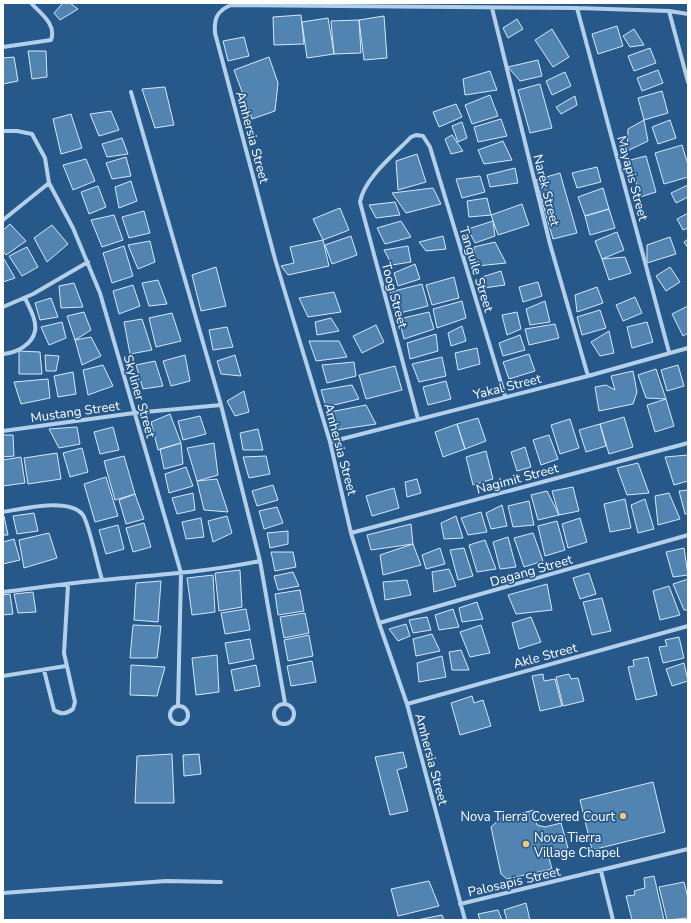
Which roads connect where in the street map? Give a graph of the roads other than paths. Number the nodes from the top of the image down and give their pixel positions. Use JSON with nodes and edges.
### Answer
{"nodes":[{"id":1,"x":30,"y":3,"type":"edge"},
{"id":2,"x":492,"y":8,"type":"junction"},
{"id":3,"x":577,"y":8,"type":"junction"},
{"id":4,"x":669,"y":11,"type":"junction"},
{"id":5,"x":688,"y":14,"type":"edge"},
{"id":6,"x":3,"y":47,"type":"edge"},
{"id":7,"x":688,"y":82,"type":"edge"},
{"id":8,"x":131,"y":92,"type":"dead end"},
{"id":9,"x":3,"y":131,"type":"edge"},
{"id":10,"x":430,"y":147,"type":"joint"},
{"id":11,"x":49,"y":183,"type":"junction"},
{"id":12,"x":3,"y":220,"type":"edge"},
{"id":13,"x":88,"y":262,"type":"junction"},
{"id":14,"x":24,"y":298,"type":"junction"},
{"id":15,"x":3,"y":307,"type":"edge"},
{"id":16,"x":688,"y":348,"type":"edge"},
{"id":17,"x":669,"y":352,"type":"junction"},
{"id":18,"x":3,"y":354,"type":"edge"},
{"id":19,"x":588,"y":376,"type":"junction"},
{"id":20,"x":505,"y":396,"type":"junction"},
{"id":21,"x":221,"y":405,"type":"junction"},
{"id":22,"x":134,"y":413,"type":"junction"},
{"id":23,"x":418,"y":419,"type":"junction"},
{"id":24,"x":3,"y":431,"type":"edge"},
{"id":25,"x":330,"y":442,"type":"junction"},
{"id":26,"x":688,"y":443,"type":"edge"},
{"id":27,"x":3,"y":512,"type":"edge"},
{"id":28,"x":351,"y":533,"type":"junction"},
{"id":29,"x":688,"y":535,"type":"edge"},
{"id":30,"x":260,"y":561,"type":"junction"},
{"id":31,"x":181,"y":574,"type":"junction"},
{"id":32,"x":102,"y":580,"type":"junction"},
{"id":33,"x":68,"y":585,"type":"junction"},
{"id":34,"x":3,"y":592,"type":"edge"},
{"id":35,"x":379,"y":623,"type":"junction"},
{"id":36,"x":688,"y":626,"type":"edge"},
{"id":37,"x":66,"y":666,"type":"junction"},
{"id":38,"x":44,"y":670,"type":"junction"},
{"id":39,"x":3,"y":676,"type":"edge"},
{"id":40,"x":285,"y":703,"type":"junction"},
{"id":41,"x":407,"y":704,"type":"junction"},
{"id":42,"x":178,"y":706,"type":"junction"},
{"id":43,"x":688,"y":849,"type":"edge"},
{"id":44,"x":601,"y":871,"type":"junction"},
{"id":45,"x":221,"y":882,"type":"dead end"},
{"id":46,"x":3,"y":893,"type":"edge"},
{"id":47,"x":460,"y":904,"type":"junction"},
{"id":48,"x":465,"y":920,"type":"edge"},
{"id":49,"x":613,"y":920,"type":"edge"}],
"edges":[{"from":1,"to":6,"type":"street"},
{"from":2,"to":3,"type":"street"},
{"from":2,"to":19,"type":"street","name":"Narek Street"},
{"from":2,"to":25,"type":"street","name":"Amhersia Street"},
{"from":3,"to":4,"type":"street"},
{"from":3,"to":17,"type":"street","name":"Mayapis Street"},
{"from":4,"to":5,"type":"street"},
{"from":4,"to":7,"type":"street"},
{"from":8,"to":21,"type":"street"},
{"from":9,"to":11,"type":"street","name":"Skyliner Street"},
{"from":10,"to":20,"type":"street","name":"Tanguile Street"},
{"from":10,"to":23,"type":"street","name":"Toog Street"},
{"from":11,"to":12,"type":"street"},
{"from":11,"to":13,"type":"street","name":"Skyliner Street"},
{"from":13,"to":14,"type":"street"},
{"from":13,"to":22,"type":"street","name":"Skyliner Street"},
{"from":14,"to":15,"type":"street"},
{"from":14,"to":18,"type":"street"},
{"from":16,"to":17,"type":"street","name":"Yakal Street"},
{"from":17,"to":19,"type":"street","name":"Yakal Street"},
{"from":19,"to":20,"type":"street","name":"Yakal Street"},
{"from":20,"to":23,"type":"street","name":"Yakal Street"},
{"from":21,"to":22,"type":"street","name":"Mustang Street"},
{"from":21,"to":30,"type":"street"},
{"from":22,"to":24,"type":"street","name":"Mustang Street"},
{"from":22,"to":31,"type":"street","name":"Skyliner Street"},
{"from":23,"to":25,"type":"street","name":"Yakal Street"},
{"from":25,"to":28,"type":"street","name":"Amhersia Street"},
{"from":26,"to":28,"type":"street","name":"Nagimit Street"},
{"from":27,"to":32,"type":"street"},
{"from":28,"to":35,"type":"street","name":"Amhersia Street"},
{"from":29,"to":35,"type":"street","name":"Dagang Street"},
{"from":30,"to":31,"type":"street"},
{"from":30,"to":40,"type":"street"},
{"from":31,"to":32,"type":"street"},
{"from":31,"to":42,"type":"street","name":"Skyliner Street"},
{"from":32,"to":33,"type":"street"},
{"from":33,"to":34,"type":"street"},
{"from":33,"to":37,"type":"street"},
{"from":35,"to":41,"type":"street","name":"Amhersia Street"},
{"from":36,"to":41,"type":"street","name":"Akle Street"},
{"from":37,"to":38,"type":"street"},
{"from":37,"to":38,"type":"street"},
{"from":38,"to":39,"type":"street"},
{"from":40,"to":40,"type":"street"},
{"from":41,"to":47,"type":"street","name":"Amhersia Street"},
{"from":42,"to":42,"type":"street"},
{"from":43,"to":44,"type":"street","name":"Palosapis Street"},
{"from":44,"to":47,"type":"street","name":"Palosapis Street"},
{"from":44,"to":49,"type":"street"},
{"from":45,"to":46,"type":"street"},
{"from":47,"to":48,"type":"street","name":"Amhersia Street"}]}
